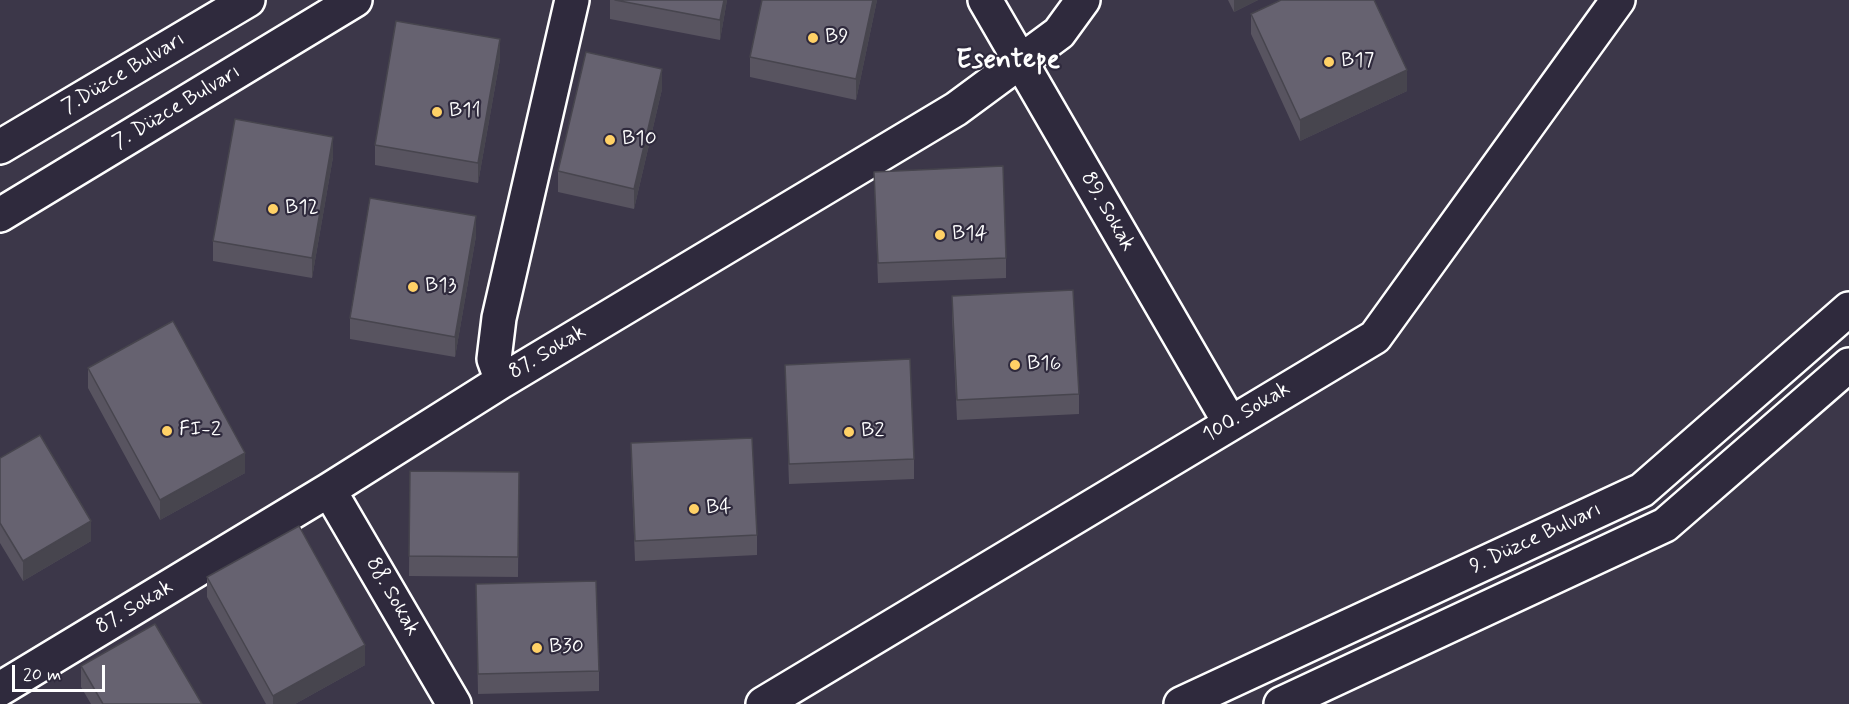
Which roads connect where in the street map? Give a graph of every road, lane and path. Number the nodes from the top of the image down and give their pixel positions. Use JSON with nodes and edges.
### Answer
{"nodes":[{"id":1,"x":248,"y":0,"type":"edge"},
{"id":2,"x":355,"y":0,"type":"edge"},
{"id":3,"x":572,"y":0,"type":"edge"},
{"id":4,"x":985,"y":0,"type":"edge"},
{"id":5,"x":1083,"y":0,"type":"edge"},
{"id":6,"x":1618,"y":0,"type":"edge"},
{"id":7,"x":1020,"y":62,"type":"junction"},
{"id":8,"x":0,"y":147,"type":"edge"},
{"id":9,"x":0,"y":215,"type":"edge"},
{"id":10,"x":1849,"y":309,"type":"edge"},
{"id":11,"x":1849,"y":365,"type":"edge"},
{"id":12,"x":502,"y":381,"type":"junction"},
{"id":13,"x":1230,"y":423,"type":"junction"},
{"id":14,"x":329,"y":490,"type":"junction"},
{"id":15,"x":0,"y":689,"type":"edge"},
{"id":16,"x":454,"y":704,"type":"edge"},
{"id":17,"x":763,"y":704,"type":"edge"},
{"id":18,"x":1181,"y":704,"type":"edge"},
{"id":19,"x":1281,"y":704,"type":"edge"}],
"edges":[{"from":1,"to":8,"type":"street","name":"7.Düzce Bulvarı"},
{"from":2,"to":9,"type":"street","name":"7. Düzce Bulvarı"},
{"from":3,"to":12,"type":"street"},
{"from":4,"to":7,"type":"street","name":"89. Sokak"},
{"from":5,"to":7,"type":"street","name":"87. Sokak"},
{"from":6,"to":13,"type":"street","name":"100. Sokak"},
{"from":7,"to":12,"type":"street","name":"87. Sokak"},
{"from":7,"to":13,"type":"street","name":"89. Sokak"},
{"from":10,"to":18,"type":"street","name":"9. Düzce Bulvarı"},
{"from":11,"to":19,"type":"street","name":"9. Düzce Bulvarı"},
{"from":12,"to":14,"type":"street","name":"87. Sokak"},
{"from":13,"to":17,"type":"street","name":"100. Sokak"},
{"from":14,"to":15,"type":"street","name":"87. Sokak"},
{"from":14,"to":16,"type":"street","name":"88. Sokak"}]}
